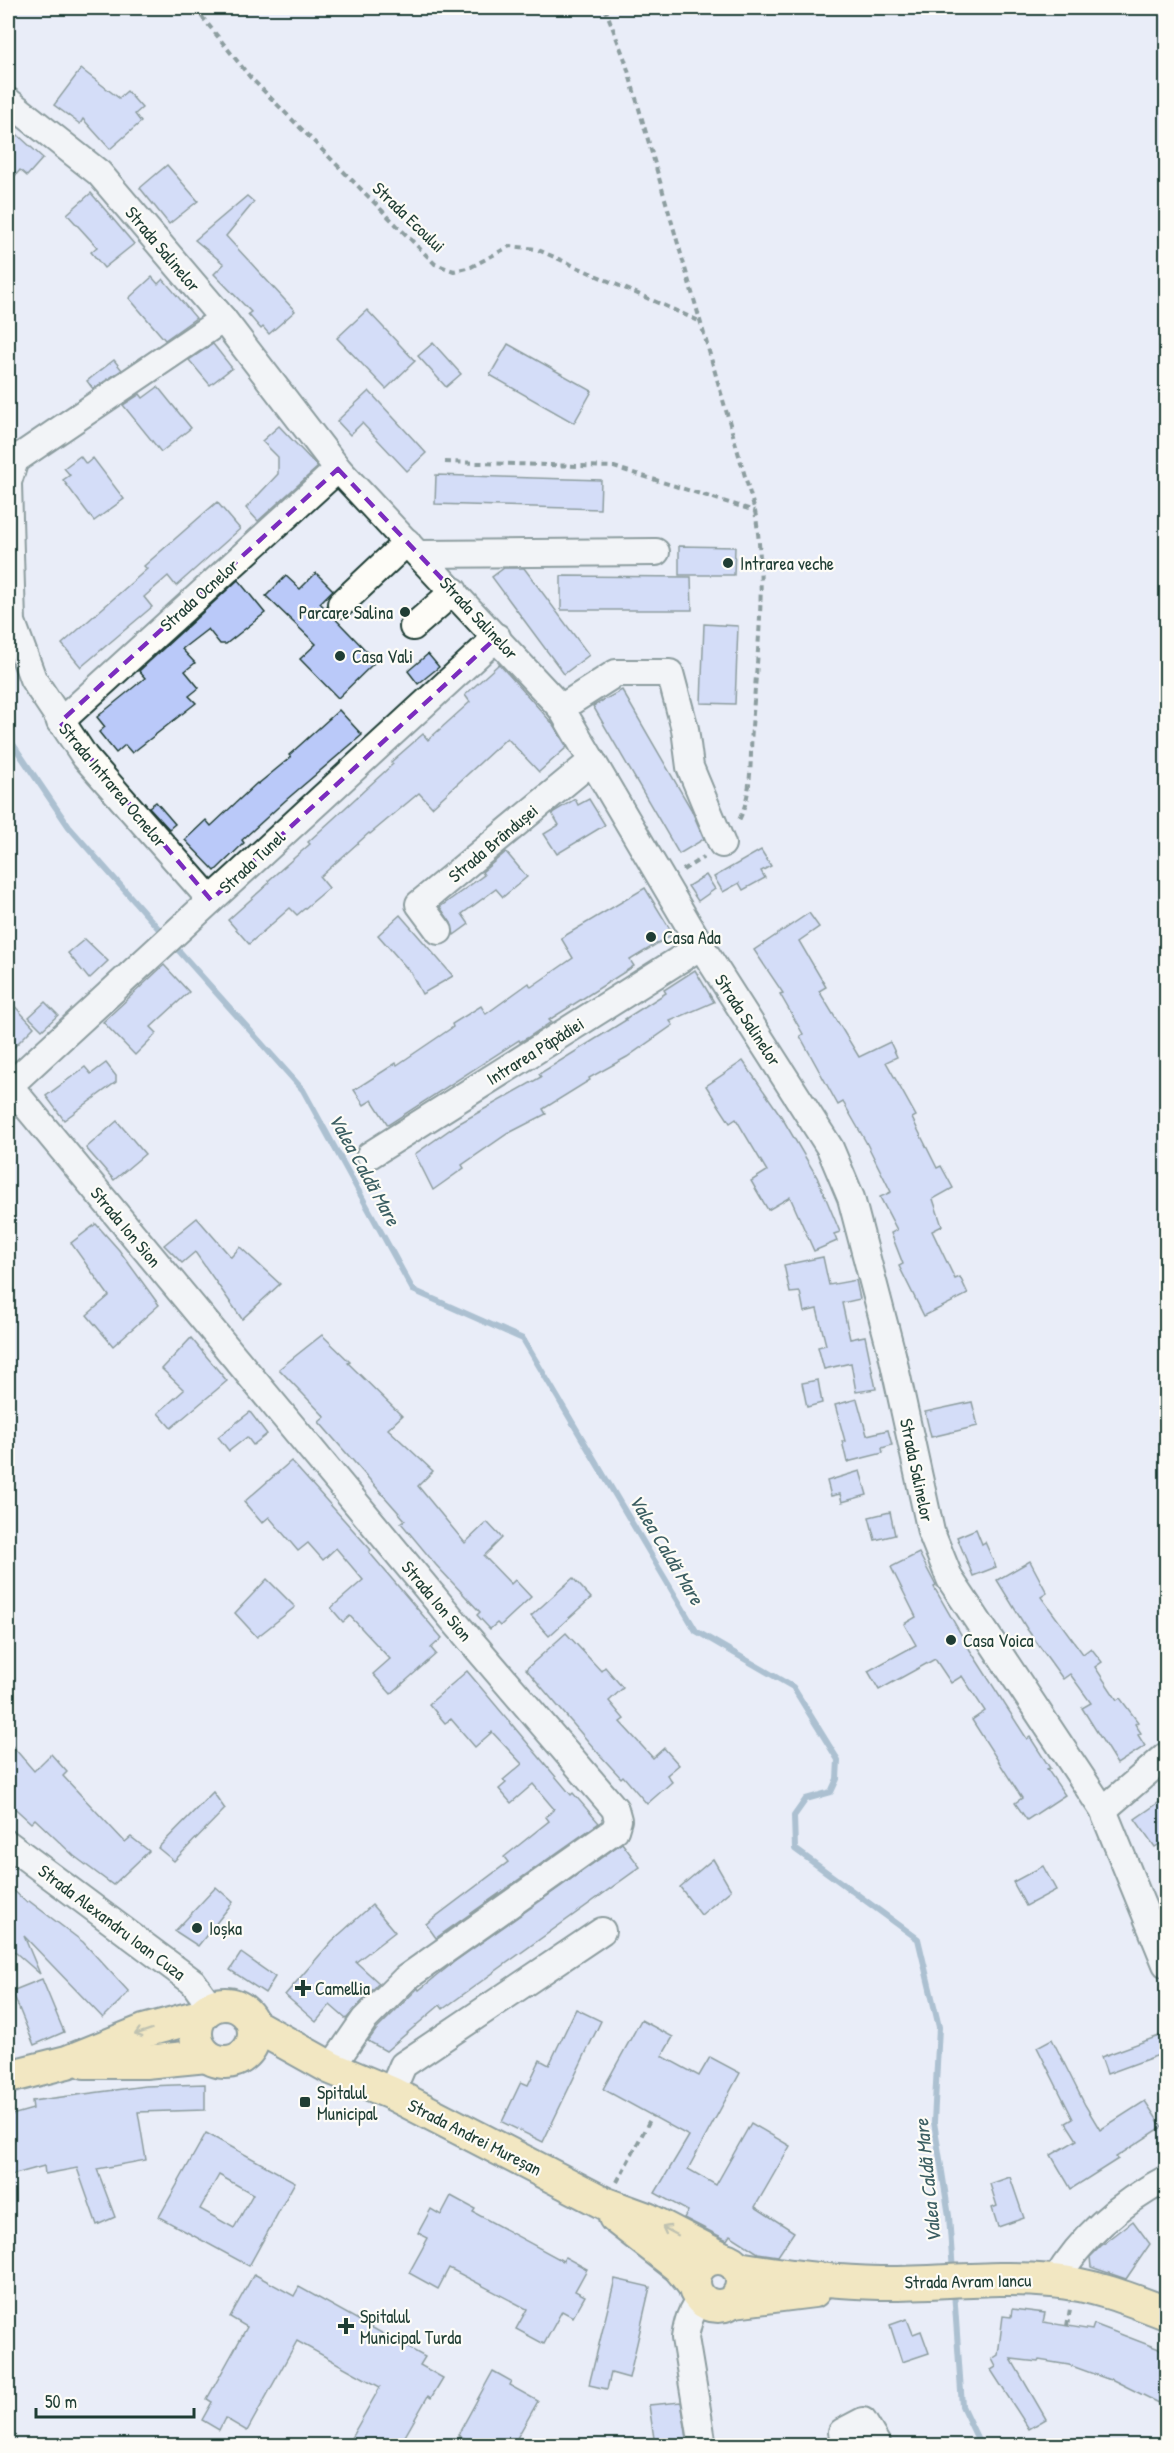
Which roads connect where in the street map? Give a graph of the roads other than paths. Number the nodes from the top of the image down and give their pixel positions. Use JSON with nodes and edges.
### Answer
{"nodes":[{"id":1,"x":8,"y":101,"type":"edge"},
{"id":2,"x":223,"y":319,"type":"junction"},
{"id":3,"x":338,"y":469,"type":"junction"},
{"id":4,"x":8,"y":483,"type":"edge"},
{"id":5,"x":413,"y":548,"type":"junction"},
{"id":6,"x":656,"y":552,"type":"dead end"},
{"id":7,"x":454,"y":591,"type":"junction"},
{"id":8,"x":341,"y":603,"type":"dead end"},
{"id":9,"x":413,"y":627,"type":"dead end"},
{"id":10,"x":497,"y":637,"type":"junction"},
{"id":11,"x":561,"y":708,"type":"junction"},
{"id":12,"x":60,"y":722,"type":"junction"},
{"id":13,"x":592,"y":761,"type":"junction"},
{"id":14,"x":722,"y":844,"type":"road end"},
{"id":15,"x":211,"y":900,"type":"junction"},
{"id":16,"x":439,"y":931,"type":"dead end"},
{"id":17,"x":700,"y":946,"type":"junction"},
{"id":18,"x":8,"y":1086,"type":"edge"},
{"id":19,"x":370,"y":1155,"type":"dead end"},
{"id":20,"x":1167,"y":1756,"type":"edge"},
{"id":21,"x":1103,"y":1810,"type":"junction"},
{"id":22,"x":8,"y":1844,"type":"edge"},
{"id":23,"x":602,"y":1931,"type":"dead end"},
{"id":24,"x":1167,"y":1964,"type":"edge"},
{"id":25,"x":205,"y":2012,"type":"junction"},
{"id":26,"x":250,"y":2040,"type":"junction"},
{"id":27,"x":207,"y":2056,"type":"junction"},
{"id":28,"x":67,"y":2062,"type":"junction"},
{"id":29,"x":337,"y":2070,"type":"junction"},
{"id":30,"x":8,"y":2077,"type":"edge"},
{"id":31,"x":391,"y":2093,"type":"junction"},
{"id":32,"x":1167,"y":2179,"type":"edge"},
{"id":33,"x":606,"y":2204,"type":"junction"},
{"id":34,"x":730,"y":2263,"type":"junction"},
{"id":35,"x":1055,"y":2281,"type":"junction"},
{"id":36,"x":880,"y":2283,"type":"junction"},
{"id":37,"x":697,"y":2292,"type":"junction"},
{"id":38,"x":734,"y":2301,"type":"junction"},
{"id":39,"x":1167,"y":2313,"type":"edge"},
{"id":40,"x":842,"y":2432,"type":"dead end"},
{"id":41,"x":703,"y":2445,"type":"edge"},
{"id":42,"x":878,"y":2445,"type":"edge"}],
"edges":[{"from":1,"to":2,"type":"street","name":"Strada Salinelor"},
{"from":2,"to":3,"type":"street","name":"Strada Salinelor"},
{"from":2,"to":4,"type":"street","name":"Strada Intrarea Ocnelor"},
{"from":3,"to":5,"type":"street","name":"Strada Salinelor"},
{"from":3,"to":12,"type":"street","name":"Strada Ocnelor"},
{"from":4,"to":12,"type":"street","name":"Strada Intrarea Ocnelor"},
{"from":5,"to":6,"type":"street"},
{"from":5,"to":7,"type":"street","name":"Strada Salinelor"},
{"from":5,"to":8,"type":"street"},
{"from":7,"to":9,"type":"street"},
{"from":7,"to":10,"type":"street","name":"Strada Salinelor"},
{"from":10,"to":11,"type":"street","name":"Strada Salinelor"},
{"from":10,"to":15,"type":"street","name":"Strada Tunel"},
{"from":11,"to":13,"type":"street","name":"Strada Salinelor"},
{"from":11,"to":14,"type":"street"},
{"from":12,"to":15,"type":"street","name":"Strada Intrarea Ocnelor"},
{"from":13,"to":16,"type":"street","name":"Strada Brândușei"},
{"from":13,"to":17,"type":"street","name":"Strada Salinelor"},
{"from":15,"to":18,"type":"street","name":"Strada Tunel"},
{"from":17,"to":19,"type":"street","name":"Intrarea Păpădiei"},
{"from":17,"to":21,"type":"street","name":"Strada Salinelor"},
{"from":18,"to":29,"type":"street","name":"Strada Ion Sion"},
{"from":20,"to":21,"type":"street"},
{"from":21,"to":24,"type":"street","name":"Strada Salinelor"},
{"from":22,"to":25,"type":"street","name":"Strada Alexandru Ioan Cuza"},
{"from":23,"to":31,"type":"street"},
{"from":25,"to":26,"type":"main road"},
{"from":25,"to":27,"type":"main road"},
{"from":25,"to":28,"type":"main road","one_way":true},
{"from":26,"to":27,"type":"main road"},
{"from":26,"to":29,"type":"main road","name":"Strada Andrei Mureșan"},
{"from":27,"to":28,"type":"main road"},
{"from":28,"to":30,"type":"main road"},
{"from":29,"to":31,"type":"main road","name":"Strada Andrei Mureșan"},
{"from":31,"to":33,"type":"main road","name":"Strada Andrei Mureșan"},
{"from":32,"to":35,"type":"street","name":"Strada Avram Iancu"},
{"from":34,"to":33,"type":"main road","name":"Strada Andrei Mureșan","one_way":true},
{"from":33,"to":37,"type":"main road","name":"Strada Andrei Mureșan"},
{"from":34,"to":36,"type":"main road","name":"Strada Andrei Mureșan"},
{"from":34,"to":37,"type":"main road"},
{"from":34,"to":38,"type":"main road"},
{"from":35,"to":36,"type":"main road","name":"Strada Avram Iancu"},
{"from":35,"to":39,"type":"main road","name":"Strada Avram Iancu"},
{"from":36,"to":38,"type":"main road"},
{"from":37,"to":38,"type":"main road"},
{"from":37,"to":41,"type":"street"},
{"from":40,"to":42,"type":"street"}]}
